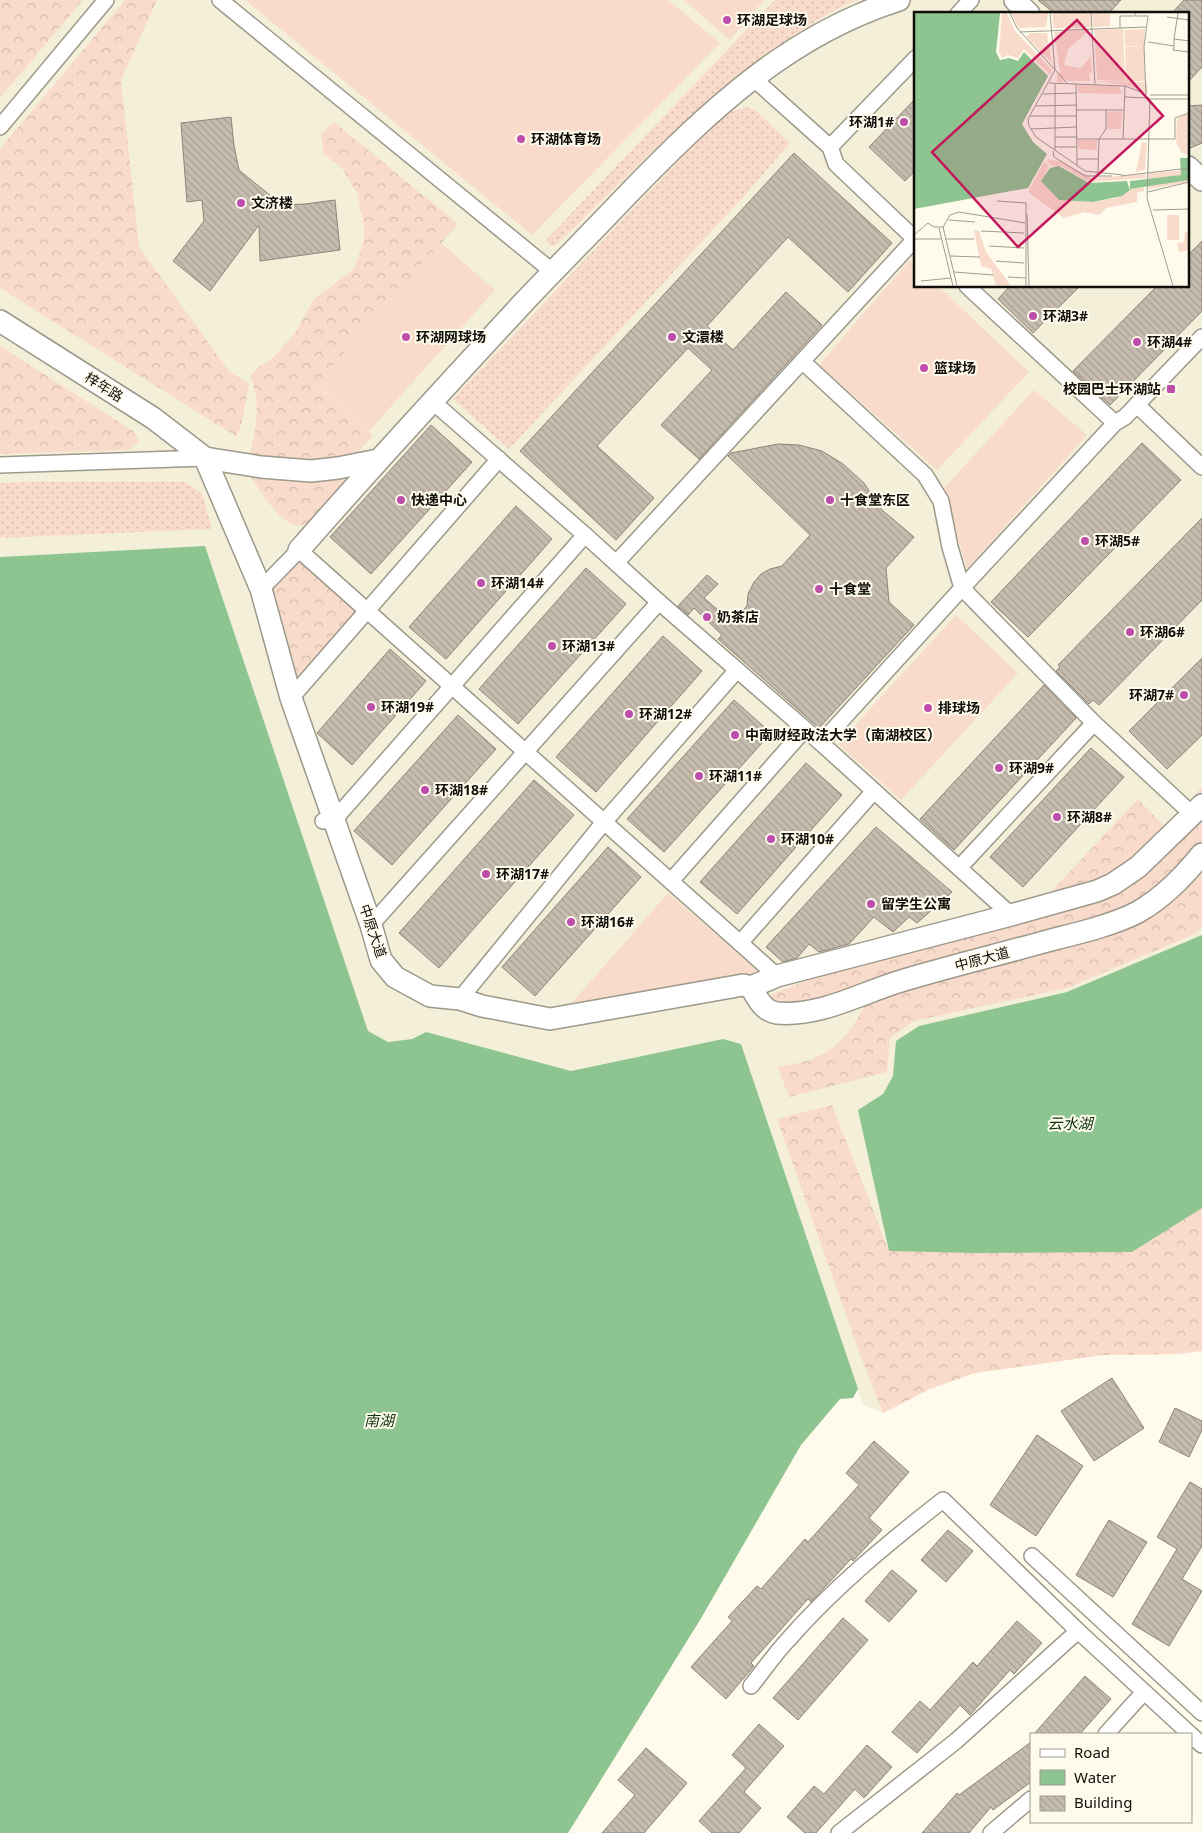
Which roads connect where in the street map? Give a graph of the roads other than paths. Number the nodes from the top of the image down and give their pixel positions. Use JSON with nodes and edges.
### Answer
{"nodes":[{"id":1,"x":106,"y":0,"type":"edge"},
{"id":2,"x":220,"y":0,"type":"edge"},
{"id":3,"x":900,"y":0,"type":"edge"},
{"id":4,"x":971,"y":0,"type":"edge"},
{"id":5,"x":1015,"y":0,"type":"edge"},
{"id":6,"x":960,"y":12,"type":"edge"},
{"id":7,"x":1027,"y":12,"type":"edge"},
{"id":8,"x":914,"y":60,"type":"edge"},
{"id":9,"x":753,"y":78,"type":"junction"},
{"id":10,"x":0,"y":127,"type":"edge"},
{"id":11,"x":830,"y":147,"type":"junction"},
{"id":12,"x":1190,"y":169,"type":"edge"},
{"id":13,"x":1202,"y":180,"type":"edge"},
{"id":14,"x":914,"y":238,"type":"edge"},
{"id":15,"x":914,"y":240,"type":"edge"},
{"id":16,"x":553,"y":272,"type":"junction"},
{"id":17,"x":968,"y":288,"type":"edge"},
{"id":18,"x":0,"y":321,"type":"edge"},
{"id":19,"x":1202,"y":337,"type":"edge"},
{"id":20,"x":803,"y":362,"type":"junction"},
{"id":21,"x":432,"y":401,"type":"junction"},
{"id":22,"x":1137,"y":404,"type":"junction"},
{"id":23,"x":1115,"y":423,"type":"junction"},
{"id":24,"x":205,"y":458,"type":"junction"},
{"id":25,"x":378,"y":460,"type":"junction"},
{"id":26,"x":499,"y":460,"type":"junction"},
{"id":27,"x":0,"y":464,"type":"edge"},
{"id":28,"x":1202,"y":467,"type":"edge"},
{"id":29,"x":585,"y":535,"type":"junction"},
{"id":30,"x":298,"y":550,"type":"junction"},
{"id":31,"x":616,"y":563,"type":"junction"},
{"id":32,"x":962,"y":588,"type":"junction"},
{"id":33,"x":261,"y":589,"type":"junction"},
{"id":34,"x":659,"y":602,"type":"junction"},
{"id":35,"x":367,"y":612,"type":"junction"},
{"id":36,"x":737,"y":670,"type":"junction"},
{"id":37,"x":452,"y":687,"type":"junction"},
{"id":38,"x":291,"y":698,"type":"junction"},
{"id":39,"x":1094,"y":723,"type":"junction"},
{"id":40,"x":805,"y":729,"type":"junction"},
{"id":41,"x":821,"y":743,"type":"junction"},
{"id":42,"x":526,"y":752,"type":"junction"},
{"id":43,"x":874,"y":791,"type":"junction"},
{"id":44,"x":1198,"y":810,"type":"edge"},
{"id":45,"x":328,"y":821,"type":"junction"},
{"id":46,"x":604,"y":822,"type":"junction"},
{"id":47,"x":1202,"y":854,"type":"edge"},
{"id":48,"x":959,"y":868,"type":"junction"},
{"id":49,"x":671,"y":881,"type":"junction"},
{"id":50,"x":1011,"y":915,"type":"junction"},
{"id":51,"x":371,"y":925,"type":"junction"},
{"id":52,"x":740,"y":943,"type":"junction"},
{"id":53,"x":777,"y":976,"type":"junction"},
{"id":54,"x":752,"y":987,"type":"junction"},
{"id":55,"x":460,"y":999,"type":"junction"},
{"id":56,"x":1032,"y":1556,"type":"dead end"},
{"id":57,"x":1078,"y":1631,"type":"junction"},
{"id":58,"x":751,"y":1686,"type":"dead end"},
{"id":59,"x":1144,"y":1692,"type":"junction"},
{"id":60,"x":1202,"y":1713,"type":"edge"},
{"id":61,"x":1107,"y":1733,"type":"edge"},
{"id":62,"x":1188,"y":1733,"type":"edge"},
{"id":63,"x":1192,"y":1737,"type":"edge"},
{"id":64,"x":1202,"y":1745,"type":"edge"},
{"id":65,"x":1030,"y":1800,"type":"edge"},
{"id":66,"x":839,"y":1833,"type":"edge"},
{"id":67,"x":991,"y":1833,"type":"edge"}],
"edges":[{"from":1,"to":10,"type":"street"},
{"from":2,"to":16,"type":"street"},
{"from":3,"to":9,"type":"main road"},
{"from":4,"to":6,"type":"street"},
{"from":5,"to":7,"type":"main road"},
{"from":8,"to":11,"type":"street"},
{"from":9,"to":11,"type":"street"},
{"from":9,"to":16,"type":"main road"},
{"from":11,"to":14,"type":"street"},
{"from":12,"to":13,"type":"main road"},
{"from":15,"to":20,"type":"street"},
{"from":16,"to":21,"type":"main road"},
{"from":17,"to":23,"type":"street"},
{"from":18,"to":24,"type":"main road","name":"梓年路"},
{"from":19,"to":22,"type":"street"},
{"from":20,"to":31,"type":"street"},
{"from":20,"to":32,"type":"street"},
{"from":21,"to":25,"type":"main road"},
{"from":21,"to":26,"type":"street"},
{"from":22,"to":23,"type":"street"},
{"from":22,"to":28,"type":"street"},
{"from":23,"to":32,"type":"street"},
{"from":24,"to":25,"type":"main road"},
{"from":24,"to":27,"type":"street"},
{"from":24,"to":33,"type":"main road","name":"中原大道"},
{"from":25,"to":30,"type":"main road"},
{"from":26,"to":29,"type":"street"},
{"from":26,"to":35,"type":"street"},
{"from":29,"to":31,"type":"street"},
{"from":29,"to":37,"type":"street"},
{"from":30,"to":33,"type":"street"},
{"from":30,"to":35,"type":"street"},
{"from":31,"to":34,"type":"street"},
{"from":32,"to":39,"type":"street"},
{"from":32,"to":41,"type":"street"},
{"from":33,"to":38,"type":"main road","name":"中原大道"},
{"from":34,"to":36,"type":"street"},
{"from":34,"to":42,"type":"street"},
{"from":35,"to":37,"type":"street"},
{"from":35,"to":38,"type":"street"},
{"from":36,"to":40,"type":"street"},
{"from":36,"to":46,"type":"street"},
{"from":37,"to":42,"type":"street"},
{"from":37,"to":45,"type":"street"},
{"from":38,"to":45,"type":"main road","name":"中原大道"},
{"from":39,"to":44,"type":"street"},
{"from":39,"to":48,"type":"street"},
{"from":40,"to":41,"type":"street"},
{"from":40,"to":49,"type":"street"},
{"from":41,"to":43,"type":"street"},
{"from":42,"to":46,"type":"street"},
{"from":42,"to":51,"type":"street"},
{"from":43,"to":48,"type":"street"},
{"from":43,"to":52,"type":"street"},
{"from":44,"to":50,"type":"main road","name":"中原大道"},
{"from":45,"to":51,"type":"main road","name":"中原大道"},
{"from":46,"to":49,"type":"street"},
{"from":46,"to":55,"type":"street"},
{"from":47,"to":54,"type":"main road","name":"中原大道"},
{"from":48,"to":50,"type":"street"},
{"from":49,"to":52,"type":"street"},
{"from":50,"to":53,"type":"main road","name":"中原大道"},
{"from":51,"to":55,"type":"main road","name":"中原大道"},
{"from":52,"to":53,"type":"street"},
{"from":53,"to":54,"type":"main road","name":"中原大道"},
{"from":54,"to":55,"type":"main road","name":"中原大道"},
{"from":56,"to":60,"type":"street"},
{"from":57,"to":58,"type":"street"},
{"from":57,"to":59,"type":"street"},
{"from":57,"to":66,"type":"street"},
{"from":59,"to":61,"type":"street"},
{"from":59,"to":62,"type":"street"},
{"from":63,"to":64,"type":"street"},
{"from":65,"to":67,"type":"street"}]}
